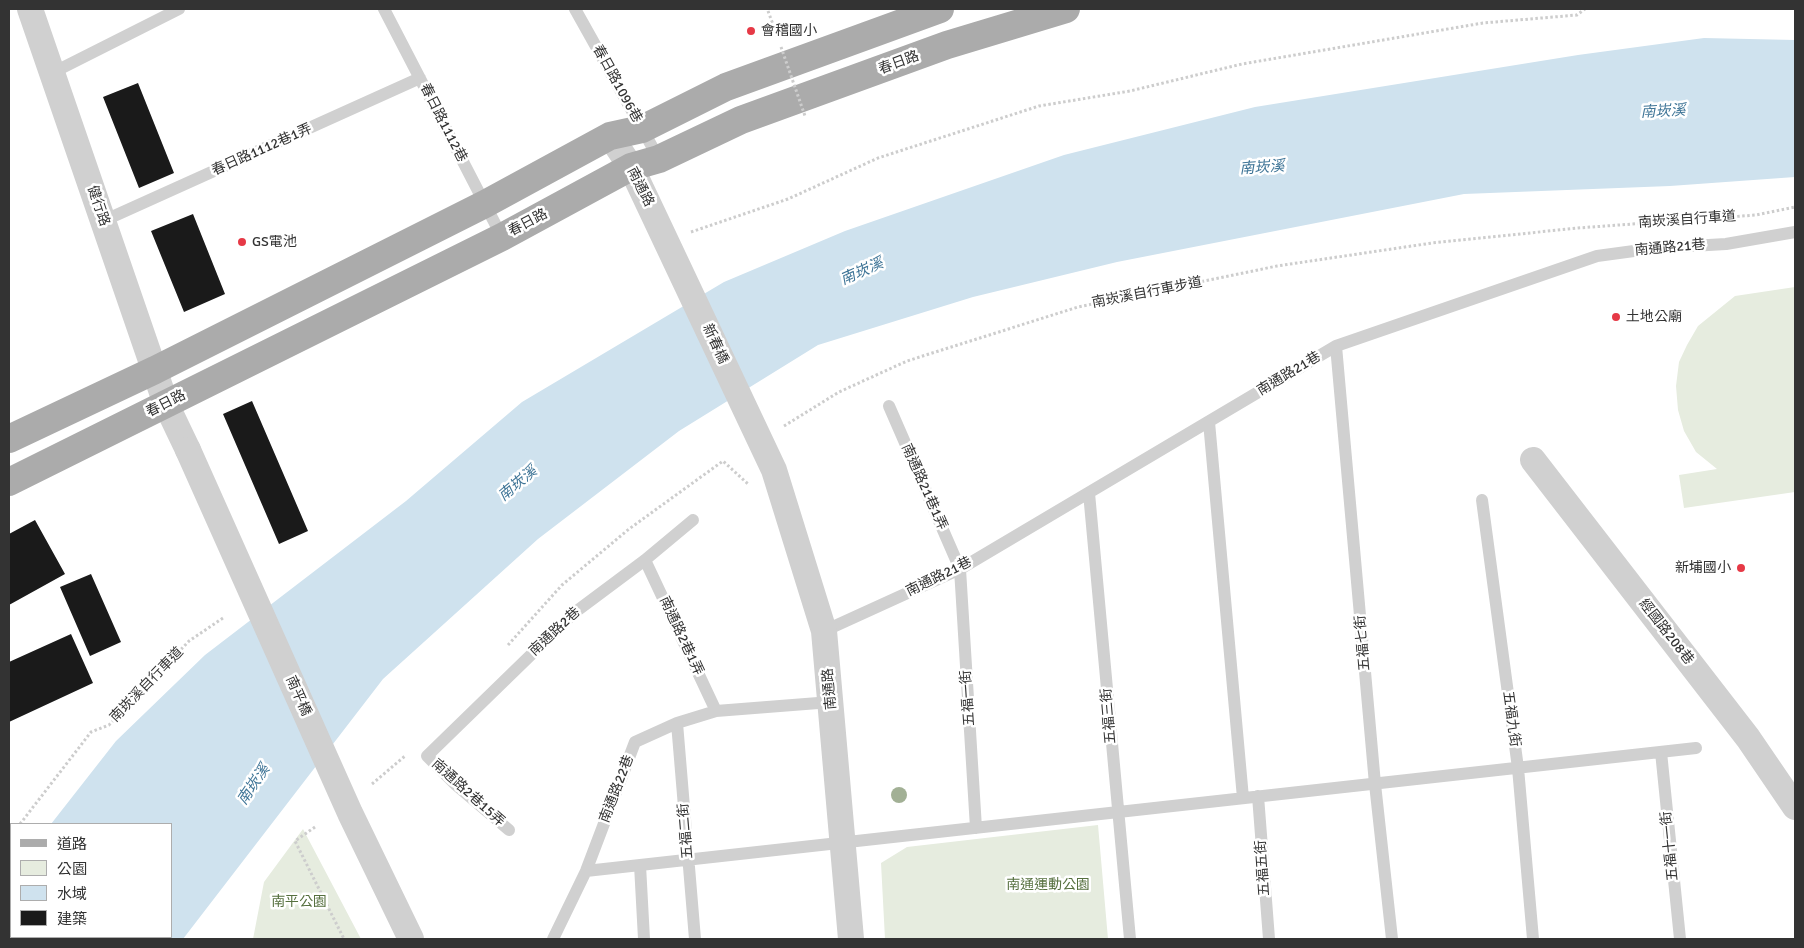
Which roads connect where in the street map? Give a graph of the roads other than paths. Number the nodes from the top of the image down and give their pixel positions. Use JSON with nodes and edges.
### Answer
{"nodes":[{"id":1,"x":179,"y":9,"type":"edge"},
{"id":2,"x":384,"y":9,"type":"edge"},
{"id":3,"x":575,"y":9,"type":"edge"},
{"id":4,"x":940,"y":9,"type":"edge"},
{"id":5,"x":1066,"y":9,"type":"edge"},
{"id":6,"x":34,"y":11,"type":"edge"},
{"id":7,"x":52,"y":73,"type":"junction"},
{"id":8,"x":420,"y":78,"type":"junction"},
{"id":9,"x":642,"y":129,"type":"junction"},
{"id":10,"x":610,"y":136,"type":"junction"},
{"id":11,"x":659,"y":159,"type":"junction"},
{"id":12,"x":631,"y":167,"type":"junction"},
{"id":13,"x":485,"y":204,"type":"junction"},
{"id":14,"x":103,"y":221,"type":"junction"},
{"id":15,"x":1795,"y":232,"type":"edge"},
{"id":16,"x":502,"y":237,"type":"junction"},
{"id":17,"x":666,"y":240,"type":"joint"},
{"id":18,"x":1336,"y":346,"type":"junction"},
{"id":19,"x":155,"y":370,"type":"junction"},
{"id":20,"x":166,"y":404,"type":"junction"},
{"id":21,"x":889,"y":406,"type":"dead end"},
{"id":22,"x":1209,"y":422,"type":"junction"},
{"id":23,"x":772,"y":438,"type":"joint"},
{"id":24,"x":9,"y":439,"type":"edge"},
{"id":25,"x":1533,"y":460,"type":"dead end"},
{"id":26,"x":9,"y":482,"type":"edge"},
{"id":27,"x":1089,"y":493,"type":"junction"},
{"id":28,"x":1482,"y":500,"type":"dead end"},
{"id":29,"x":693,"y":520,"type":"dead end"},
{"id":30,"x":645,"y":560,"type":"junction"},
{"id":31,"x":960,"y":569,"type":"junction"},
{"id":32,"x":824,"y":631,"type":"junction"},
{"id":33,"x":831,"y":702,"type":"junction"},
{"id":34,"x":716,"y":711,"type":"junction"},
{"id":35,"x":676,"y":723,"type":"junction"},
{"id":36,"x":1696,"y":748,"type":"dead end"},
{"id":37,"x":1661,"y":752,"type":"junction"},
{"id":38,"x":427,"y":756,"type":"joint"},
{"id":39,"x":1518,"y":768,"type":"junction"},
{"id":40,"x":1375,"y":784,"type":"junction"},
{"id":41,"x":1258,"y":796,"type":"junction"},
{"id":42,"x":1243,"y":798,"type":"junction"},
{"id":43,"x":1795,"y":807,"type":"edge"},
{"id":44,"x":1118,"y":812,"type":"junction"},
{"id":45,"x":976,"y":828,"type":"junction"},
{"id":46,"x":508,"y":830,"type":"dead end"},
{"id":47,"x":844,"y":842,"type":"junction"},
{"id":48,"x":688,"y":859,"type":"junction"},
{"id":49,"x":640,"y":865,"type":"junction"},
{"id":50,"x":586,"y":870,"type":"junction"},
{"id":51,"x":411,"y":939,"type":"edge"},
{"id":52,"x":553,"y":939,"type":"edge"},
{"id":53,"x":644,"y":939,"type":"edge"},
{"id":54,"x":695,"y":939,"type":"edge"},
{"id":55,"x":851,"y":939,"type":"edge"},
{"id":56,"x":1130,"y":939,"type":"edge"},
{"id":57,"x":1269,"y":939,"type":"edge"},
{"id":58,"x":1392,"y":939,"type":"edge"},
{"id":59,"x":1533,"y":939,"type":"edge"},
{"id":60,"x":1680,"y":939,"type":"edge"}],
"edges":[{"from":1,"to":7,"type":"lane"},
{"from":2,"to":8,"type":"lane","name":"春日路1112巷"},
{"from":3,"to":9,"type":"lane","name":"春日路1096巷"},
{"from":4,"to":9,"type":"main road"},
{"from":5,"to":11,"type":"main road","name":"春日路"},
{"from":6,"to":7,"type":"street","name":"健行路"},
{"from":7,"to":14,"type":"street","name":"健行路"},
{"from":8,"to":13,"type":"lane","name":"春日路1112巷"},
{"from":8,"to":14,"type":"lane","name":"春日路1112巷1弄"},
{"from":9,"to":10,"type":"main road"},
{"from":9,"to":11,"type":"lane","name":"春日路1096巷"},
{"from":10,"to":12,"type":"street","name":"南通路"},
{"from":10,"to":13,"type":"main road"},
{"from":11,"to":12,"type":"main road","name":"春日路"},
{"from":12,"to":16,"type":"main road","name":"春日路"},
{"from":12,"to":17,"type":"street","name":"南通路"},
{"from":13,"to":16,"type":"lane","name":"春日路1112巷"},
{"from":13,"to":19,"type":"main road"},
{"from":14,"to":19,"type":"street","name":"健行路"},
{"from":15,"to":18,"type":"lane","name":"南通路21巷"},
{"from":16,"to":20,"type":"main road","name":"春日路"},
{"from":17,"to":23,"type":"street","name":"新春橋"},
{"from":18,"to":22,"type":"lane","name":"南通路21巷"},
{"from":18,"to":40,"type":"lane","name":"五福七街"},
{"from":19,"to":20,"type":"street","name":"健行路"},
{"from":19,"to":24,"type":"main road"},
{"from":20,"to":26,"type":"main road","name":"春日路"},
{"from":20,"to":51,"type":"street","name":"南平橋","bridge":true},
{"from":21,"to":31,"type":"lane","name":"南通路21巷1弄"},
{"from":22,"to":27,"type":"lane","name":"南通路21巷"},
{"from":22,"to":42,"type":"lane"},
{"from":23,"to":32,"type":"street","name":"南通路"},
{"from":25,"to":43,"type":"street","name":"經國路208巷"},
{"from":27,"to":31,"type":"lane","name":"南通路21巷"},
{"from":27,"to":44,"type":"lane","name":"五福三街"},
{"from":28,"to":39,"type":"lane","name":"五福九街"},
{"from":29,"to":30,"type":"lane","name":"南通路2巷"},
{"from":30,"to":34,"type":"lane","name":"南通路2巷1弄"},
{"from":30,"to":38,"type":"lane","name":"南通路2巷"},
{"from":31,"to":32,"type":"lane","name":"南通路21巷"},
{"from":31,"to":45,"type":"lane","name":"五福一街"},
{"from":32,"to":33,"type":"street","name":"南通路"},
{"from":33,"to":34,"type":"lane","name":"南通路22巷"},
{"from":33,"to":47,"type":"street","name":"南通路"},
{"from":34,"to":35,"type":"lane","name":"南通路22巷"},
{"from":35,"to":48,"type":"lane","name":"五福二街"},
{"from":35,"to":50,"type":"lane","name":"南通路22巷"},
{"from":36,"to":37,"type":"lane"},
{"from":37,"to":39,"type":"lane"},
{"from":37,"to":60,"type":"lane","name":"五福十一街"},
{"from":38,"to":46,"type":"lane","name":"南通路2巷15弄"},
{"from":39,"to":40,"type":"lane"},
{"from":39,"to":59,"type":"lane","name":"五福九街"},
{"from":40,"to":41,"type":"lane"},
{"from":40,"to":58,"type":"lane","name":"五福七街"},
{"from":41,"to":42,"type":"lane"},
{"from":41,"to":57,"type":"lane","name":"五福五街"},
{"from":42,"to":44,"type":"lane"},
{"from":44,"to":45,"type":"lane"},
{"from":44,"to":56,"type":"lane","name":"五福三街"},
{"from":45,"to":47,"type":"lane"},
{"from":47,"to":48,"type":"lane"},
{"from":47,"to":55,"type":"street","name":"南通路"},
{"from":48,"to":49,"type":"lane"},
{"from":48,"to":54,"type":"lane","name":"五福二街"},
{"from":49,"to":50,"type":"lane"},
{"from":49,"to":53,"type":"lane"},
{"from":50,"to":52,"type":"lane","name":"南通路22巷"}]}
